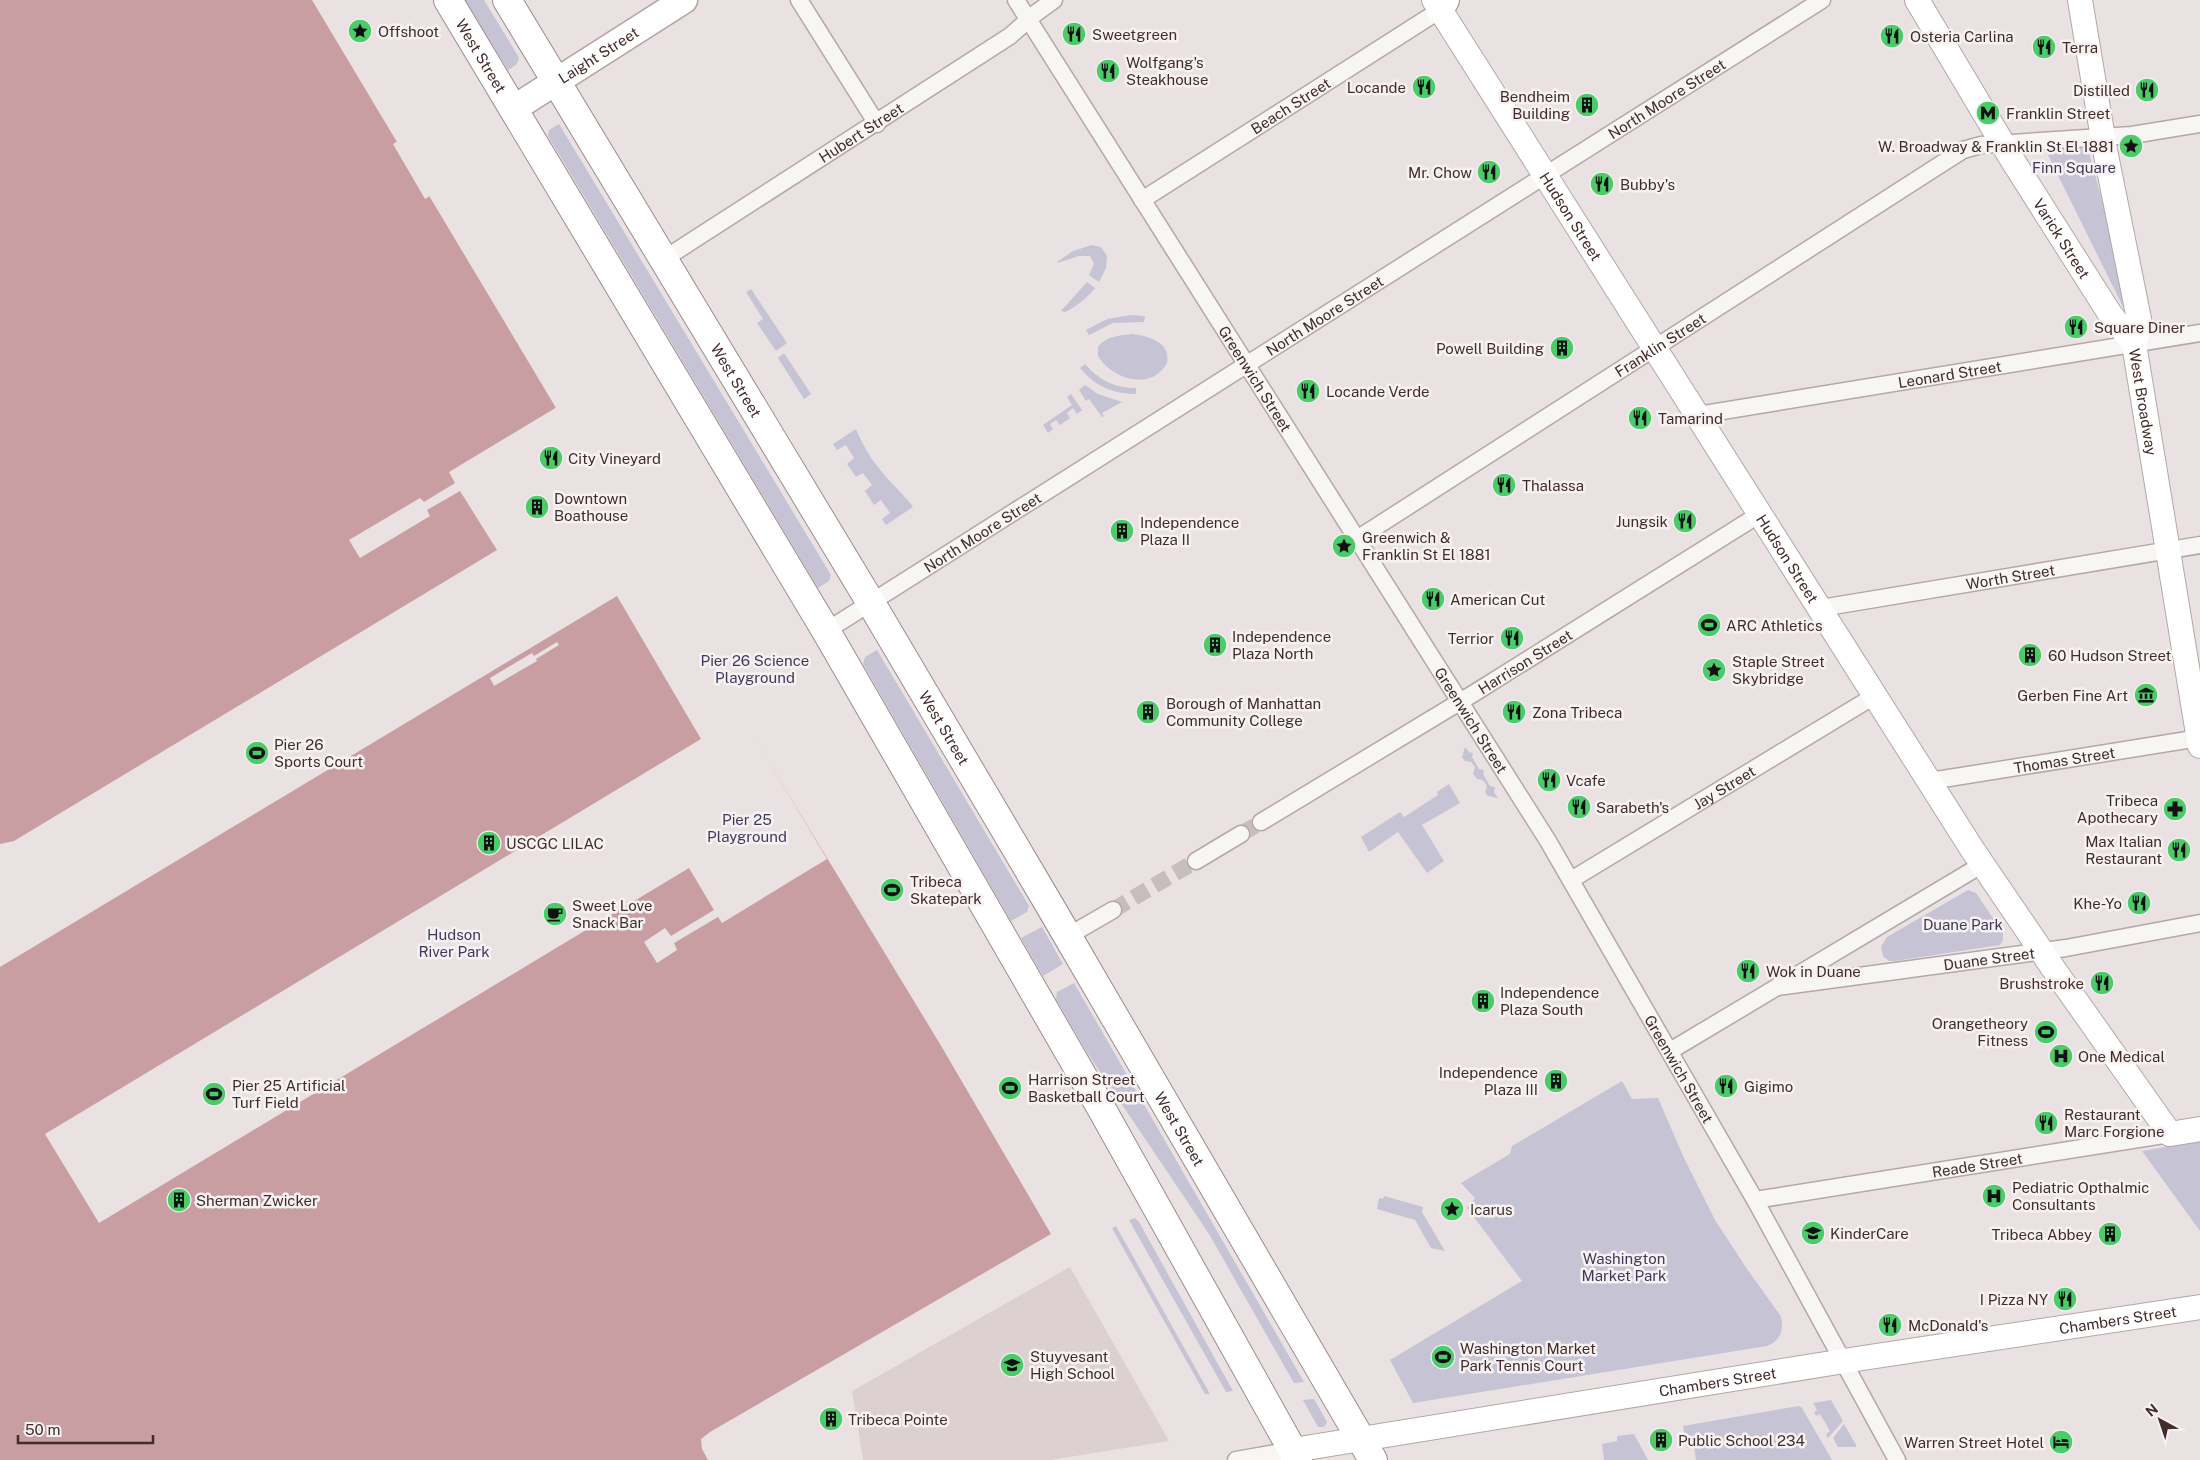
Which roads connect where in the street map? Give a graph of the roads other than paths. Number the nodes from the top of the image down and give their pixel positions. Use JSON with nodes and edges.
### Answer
{"nodes":[{"id":1,"x":448,"y":0,"type":"edge"},
{"id":2,"x":507,"y":0,"type":"edge"},
{"id":3,"x":684,"y":0,"type":"edge"},
{"id":4,"x":799,"y":0,"type":"edge"},
{"id":5,"x":1016,"y":0,"type":"edge"},
{"id":6,"x":1054,"y":0,"type":"edge"},
{"id":7,"x":1822,"y":0,"type":"edge"},
{"id":8,"x":1917,"y":0,"type":"edge"},
{"id":9,"x":2080,"y":0,"type":"edge"},
{"id":10,"x":1443,"y":2,"type":"edge"},
{"id":11,"x":1028,"y":20,"type":"junction"},
{"id":12,"x":556,"y":83,"type":"junction"},
{"id":13,"x":513,"y":109,"type":"junction"},
{"id":14,"x":877,"y":124,"type":"junction"},
{"id":15,"x":2200,"y":124,"type":"edge"},
{"id":16,"x":2103,"y":138,"type":"junction"},
{"id":17,"x":2003,"y":144,"type":"junction"},
{"id":18,"x":1546,"y":175,"type":"junction"},
{"id":19,"x":1142,"y":200,"type":"junction"},
{"id":20,"x":664,"y":260,"type":"junction"},
{"id":21,"x":2200,"y":333,"type":"edge"},
{"id":22,"x":2134,"y":344,"type":"junction"},
{"id":23,"x":1655,"y":346,"type":"junction"},
{"id":24,"x":1246,"y":364,"type":"junction"},
{"id":25,"x":1698,"y":415,"type":"junction"},
{"id":26,"x":1760,"y":514,"type":"junction"},
{"id":27,"x":1357,"y":538,"type":"junction"},
{"id":28,"x":2200,"y":545,"type":"edge"},
{"id":29,"x":2169,"y":550,"type":"junction"},
{"id":30,"x":870,"y":603,"type":"junction"},
{"id":31,"x":1821,"y":608,"type":"junction"},
{"id":32,"x":826,"y":631,"type":"junction"},
{"id":33,"x":1876,"y":695,"type":"junction"},
{"id":34,"x":1460,"y":702,"type":"junction"},
{"id":35,"x":2200,"y":741,"type":"edge"},
{"id":36,"x":1930,"y":781,"type":"junction"},
{"id":37,"x":1261,"y":822,"type":"tunnel mouth"},
{"id":38,"x":1241,"y":834,"type":"tunnel mouth"},
{"id":39,"x":1196,"y":861,"type":"tunnel mouth"},
{"id":40,"x":1983,"y":864,"type":"junction"},
{"id":41,"x":1571,"y":880,"type":"junction"},
{"id":42,"x":1113,"y":910,"type":"tunnel mouth"},
{"id":43,"x":2200,"y":923,"type":"edge"},
{"id":44,"x":1068,"y":936,"type":"junction"},
{"id":45,"x":2041,"y":951,"type":"junction"},
{"id":46,"x":1777,"y":987,"type":"junction"},
{"id":47,"x":1670,"y":1051,"type":"junction"},
{"id":48,"x":2200,"y":1129,"type":"edge"},
{"id":49,"x":2170,"y":1134,"type":"junction"},
{"id":50,"x":1755,"y":1200,"type":"junction"},
{"id":51,"x":2200,"y":1307,"type":"edge"},
{"id":52,"x":1844,"y":1362,"type":"junction"},
{"id":53,"x":1367,"y":1450,"type":"edge"},
{"id":54,"x":1296,"y":1455,"type":"edge"},
{"id":55,"x":1236,"y":1460,"type":"edge"},
{"id":56,"x":1897,"y":1460,"type":"edge"}],
"edges":[{"from":1,"to":13,"type":"highway","name":"West Street"},
{"from":2,"to":12,"type":"highway","name":"West Street"},
{"from":3,"to":12,"type":"main road","name":"Laight Street"},
{"from":4,"to":14,"type":"street"},
{"from":5,"to":11,"type":"street","name":"Greenwich Street"},
{"from":6,"to":11,"type":"street","name":"Hubert Street"},
{"from":7,"to":18,"type":"street","name":"North Moore Street"},
{"from":8,"to":17,"type":"main road","name":"Varick Street"},
{"from":9,"to":16,"type":"main road","name":"West Broadway"},
{"from":10,"to":18,"type":"main road","name":"Hudson Street"},
{"from":10,"to":19,"type":"street","name":"Beach Street"},
{"from":11,"to":14,"type":"street","name":"Hubert Street"},
{"from":11,"to":19,"type":"street","name":"Greenwich Street"},
{"from":12,"to":13,"type":"main road","name":"Laight Street"},
{"from":12,"to":20,"type":"highway","name":"West Street"},
{"from":13,"to":32,"type":"highway","name":"West Street"},
{"from":14,"to":20,"type":"street","name":"Hubert Street"},
{"from":15,"to":16,"type":"street","name":"Franklin Street"},
{"from":16,"to":17,"type":"street","name":"Franklin Street"},
{"from":16,"to":22,"type":"main road","name":"West Broadway"},
{"from":17,"to":22,"type":"main road","name":"Varick Street"},
{"from":17,"to":23,"type":"street","name":"Franklin Street"},
{"from":18,"to":23,"type":"main road","name":"Hudson Street"},
{"from":18,"to":24,"type":"street","name":"North Moore Street"},
{"from":19,"to":24,"type":"street","name":"Greenwich Street"},
{"from":20,"to":30,"type":"highway","name":"West Street"},
{"from":21,"to":22,"type":"street","name":"Leonard Street"},
{"from":22,"to":25,"type":"street","name":"Leonard Street"},
{"from":22,"to":29,"type":"main road","name":"West Broadway"},
{"from":23,"to":25,"type":"main road","name":"Hudson Street"},
{"from":23,"to":27,"type":"street","name":"Franklin Street"},
{"from":24,"to":27,"type":"street","name":"Greenwich Street"},
{"from":24,"to":30,"type":"street","name":"North Moore Street"},
{"from":25,"to":26,"type":"main road","name":"Hudson Street"},
{"from":26,"to":31,"type":"main road","name":"Hudson Street"},
{"from":26,"to":34,"type":"street","name":"Harrison Street"},
{"from":27,"to":34,"type":"street","name":"Greenwich Street"},
{"from":28,"to":29,"type":"street","name":"Worth Street"},
{"from":29,"to":31,"type":"street","name":"Worth Street"},
{"from":29,"to":35,"type":"main road","name":"West Broadway"},
{"from":30,"to":32,"type":"street","name":"North Moore Street"},
{"from":30,"to":44,"type":"highway","name":"West Street"},
{"from":31,"to":33,"type":"main road","name":"Hudson Street"},
{"from":32,"to":54,"type":"highway","name":"West Street"},
{"from":33,"to":36,"type":"main road","name":"Hudson Street"},
{"from":33,"to":41,"type":"street","name":"Jay Street"},
{"from":34,"to":37,"type":"street","name":"Harrison Street"},
{"from":34,"to":41,"type":"street","name":"Greenwich Street"},
{"from":35,"to":36,"type":"street","name":"Thomas Street"},
{"from":36,"to":40,"type":"main road","name":"Hudson Street"},
{"from":38,"to":39,"type":"street"},
{"from":40,"to":45,"type":"main road","name":"Hudson Street"},
{"from":40,"to":46,"type":"street","name":"Duane Street"},
{"from":41,"to":47,"type":"street","name":"Greenwich Street"},
{"from":42,"to":44,"type":"street"},
{"from":43,"to":45,"type":"street","name":"Duane Street"},
{"from":44,"to":53,"type":"highway","name":"West Street"},
{"from":45,"to":46,"type":"street","name":"Duane Street"},
{"from":45,"to":49,"type":"main road","name":"Hudson Street"},
{"from":46,"to":47,"type":"street","name":"Duane Street"},
{"from":47,"to":50,"type":"street","name":"Greenwich Street"},
{"from":48,"to":49,"type":"main road","name":"Reade Street"},
{"from":49,"to":50,"type":"street","name":"Reade Street"},
{"from":50,"to":52,"type":"street","name":"Greenwich Street"},
{"from":51,"to":52,"type":"main road","name":"Chambers Street"},
{"from":52,"to":53,"type":"main road","name":"Chambers Street"},
{"from":52,"to":56,"type":"street","name":"Greenwich Street"},
{"from":53,"to":54,"type":"main road","name":"Chambers Street"},
{"from":54,"to":55,"type":"street","name":"Chambers Street"}]}
